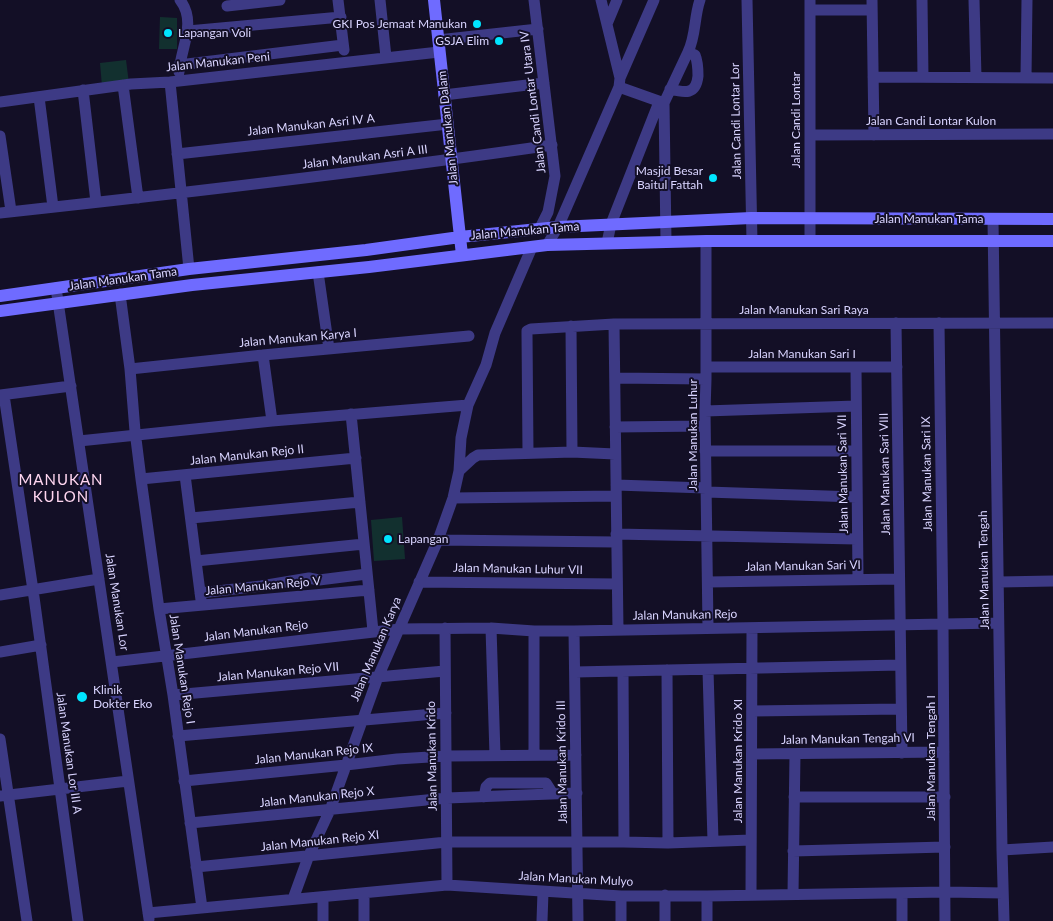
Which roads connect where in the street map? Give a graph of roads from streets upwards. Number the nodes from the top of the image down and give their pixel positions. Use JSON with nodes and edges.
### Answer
{"nodes":[{"id":1,"x":180,"y":0,"type":"edge"},
{"id":2,"x":280,"y":0,"type":"edge"},
{"id":3,"x":338,"y":0,"type":"edge"},
{"id":4,"x":380,"y":0,"type":"edge"},
{"id":5,"x":434,"y":0,"type":"edge"},
{"id":6,"x":534,"y":0,"type":"edge"},
{"id":7,"x":601,"y":0,"type":"edge"},
{"id":8,"x":617,"y":0,"type":"edge"},
{"id":9,"x":654,"y":0,"type":"edge"},
{"id":10,"x":700,"y":0,"type":"edge"},
{"id":11,"x":747,"y":0,"type":"edge"},
{"id":12,"x":922,"y":0,"type":"edge"},
{"id":13,"x":974,"y":0,"type":"edge"},
{"id":14,"x":1027,"y":0,"type":"edge"},
{"id":15,"x":810,"y":5,"type":"edge"},
{"id":16,"x":872,"y":5,"type":"edge"},
{"id":17,"x":227,"y":6,"type":"dead end"},
{"id":18,"x":341,"y":16,"type":"junction"},
{"id":19,"x":608,"y":24,"type":"junction"},
{"id":20,"x":538,"y":29,"type":"junction"},
{"id":21,"x":188,"y":31,"type":"junction"},
{"id":22,"x":343,"y":45,"type":"junction"},
{"id":23,"x":439,"y":46,"type":"junction"},
{"id":24,"x":688,"y":52,"type":"junction"},
{"id":25,"x":386,"y":57,"type":"junction"},
{"id":26,"x":346,"y":62,"type":"junction"},
{"id":27,"x":180,"y":65,"type":"junction"},
{"id":28,"x":873,"y":76,"type":"junction"},
{"id":29,"x":923,"y":77,"type":"junction"},
{"id":30,"x":976,"y":77,"type":"junction"},
{"id":31,"x":1026,"y":78,"type":"junction"},
{"id":32,"x":1053,"y":78,"type":"edge"},
{"id":33,"x":174,"y":82,"type":"junction"},
{"id":34,"x":544,"y":83,"type":"junction"},
{"id":35,"x":620,"y":83,"type":"junction"},
{"id":36,"x":123,"y":85,"type":"junction"},
{"id":37,"x":670,"y":89,"type":"junction"},
{"id":38,"x":83,"y":90,"type":"junction"},
{"id":39,"x":444,"y":95,"type":"junction"},
{"id":40,"x":39,"y":98,"type":"junction"},
{"id":41,"x":0,"y":102,"type":"edge"},
{"id":42,"x":662,"y":102,"type":"junction"},
{"id":43,"x":448,"y":124,"type":"junction"},
{"id":44,"x":1053,"y":134,"type":"edge"},
{"id":45,"x":810,"y":135,"type":"junction"},
{"id":46,"x":874,"y":135,"type":"junction"},
{"id":47,"x":0,"y":136,"type":"edge"},
{"id":48,"x":552,"y":145,"type":"junction"},
{"id":49,"x":177,"y":154,"type":"junction"},
{"id":50,"x":452,"y":160,"type":"junction"},
{"id":51,"x":181,"y":193,"type":"junction"},
{"id":52,"x":138,"y":198,"type":"junction"},
{"id":53,"x":96,"y":202,"type":"junction"},
{"id":54,"x":53,"y":207,"type":"junction"},
{"id":55,"x":5,"y":212,"type":"edge"},
{"id":56,"x":751,"y":218,"type":"junction"},
{"id":57,"x":810,"y":219,"type":"junction"},
{"id":58,"x":1053,"y":219,"type":"edge"},
{"id":59,"x":993,"y":220,"type":"junction"},
{"id":60,"x":665,"y":222,"type":"junction"},
{"id":61,"x":611,"y":224,"type":"junction"},
{"id":62,"x":558,"y":227,"type":"junction"},
{"id":63,"x":540,"y":228,"type":"junction"},
{"id":64,"x":460,"y":237,"type":"junction"},
{"id":65,"x":993,"y":240,"type":"junction"},
{"id":66,"x":706,"y":241,"type":"junction"},
{"id":67,"x":752,"y":241,"type":"junction"},
{"id":68,"x":810,"y":241,"type":"junction"},
{"id":69,"x":1053,"y":241,"type":"edge"},
{"id":70,"x":666,"y":242,"type":"junction"},
{"id":71,"x":606,"y":243,"type":"junction"},
{"id":72,"x":547,"y":245,"type":"junction"},
{"id":73,"x":532,"y":247,"type":"junction"},
{"id":74,"x":366,"y":250,"type":"junction"},
{"id":75,"x":462,"y":255,"type":"junction"},
{"id":76,"x":369,"y":267,"type":"junction"},
{"id":77,"x":189,"y":269,"type":"junction"},
{"id":78,"x":318,"y":272,"type":"junction"},
{"id":79,"x":140,"y":276,"type":"junction"},
{"id":80,"x":56,"y":288,"type":"junction"},
{"id":81,"x":142,"y":292,"type":"junction"},
{"id":82,"x":120,"y":294,"type":"junction"},
{"id":83,"x":0,"y":296,"type":"edge"},
{"id":84,"x":58,"y":306,"type":"junction"},
{"id":85,"x":0,"y":311,"type":"edge"},
{"id":86,"x":0,"y":316,"type":"edge"},
{"id":87,"x":896,"y":323,"type":"junction"},
{"id":88,"x":939,"y":323,"type":"junction"},
{"id":89,"x":994,"y":323,"type":"junction"},
{"id":90,"x":1053,"y":323,"type":"edge"},
{"id":91,"x":614,"y":324,"type":"junction"},
{"id":92,"x":706,"y":324,"type":"junction"},
{"id":93,"x":571,"y":326,"type":"junction"},
{"id":94,"x":470,"y":336,"type":"dead end"},
{"id":95,"x":329,"y":349,"type":"junction"},
{"id":96,"x":263,"y":355,"type":"junction"},
{"id":97,"x":706,"y":367,"type":"junction"},
{"id":98,"x":897,"y":367,"type":"junction"},
{"id":99,"x":856,"y":368,"type":"junction"},
{"id":100,"x":130,"y":369,"type":"junction"},
{"id":101,"x":615,"y":378,"type":"junction"},
{"id":102,"x":706,"y":379,"type":"junction"},
{"id":103,"x":71,"y":386,"type":"junction"},
{"id":104,"x":2,"y":395,"type":"edge"},
{"id":105,"x":468,"y":405,"type":"junction"},
{"id":106,"x":856,"y":406,"type":"junction"},
{"id":107,"x":705,"y":411,"type":"junction"},
{"id":108,"x":351,"y":414,"type":"junction"},
{"id":109,"x":272,"y":421,"type":"junction"},
{"id":110,"x":705,"y":426,"type":"junction"},
{"id":111,"x":615,"y":427,"type":"junction"},
{"id":112,"x":135,"y":435,"type":"junction"},
{"id":113,"x":79,"y":441,"type":"junction"},
{"id":114,"x":6,"y":450,"type":"edge"},
{"id":115,"x":705,"y":451,"type":"junction"},
{"id":116,"x":856,"y":451,"type":"junction"},
{"id":117,"x":572,"y":452,"type":"junction"},
{"id":118,"x":528,"y":453,"type":"junction"},
{"id":119,"x":616,"y":454,"type":"junction"},
{"id":120,"x":356,"y":458,"type":"junction"},
{"id":121,"x":459,"y":472,"type":"junction"},
{"id":122,"x":185,"y":475,"type":"junction"},
{"id":123,"x":141,"y":479,"type":"junction"},
{"id":124,"x":616,"y":490,"type":"junction"},
{"id":125,"x":706,"y":490,"type":"junction"},
{"id":126,"x":856,"y":497,"type":"junction"},
{"id":127,"x":453,"y":498,"type":"junction"},
{"id":128,"x":360,"y":502,"type":"junction"},
{"id":129,"x":191,"y":518,"type":"junction"},
{"id":130,"x":708,"y":536,"type":"junction"},
{"id":131,"x":616,"y":538,"type":"junction"},
{"id":132,"x":857,"y":539,"type":"junction"},
{"id":133,"x":438,"y":540,"type":"junction"},
{"id":134,"x":364,"y":544,"type":"junction"},
{"id":135,"x":196,"y":561,"type":"junction"},
{"id":136,"x":367,"y":574,"type":"junction"},
{"id":137,"x":100,"y":579,"type":"junction"},
{"id":138,"x":858,"y":579,"type":"junction"},
{"id":139,"x":899,"y":579,"type":"junction"},
{"id":140,"x":1053,"y":581,"type":"edge"},
{"id":141,"x":419,"y":582,"type":"junction"},
{"id":142,"x":708,"y":582,"type":"junction"},
{"id":143,"x":999,"y":582,"type":"junction"},
{"id":144,"x":618,"y":584,"type":"junction"},
{"id":145,"x":33,"y":589,"type":"junction"},
{"id":146,"x":369,"y":590,"type":"junction"},
{"id":147,"x":0,"y":594,"type":"edge"},
{"id":148,"x":201,"y":599,"type":"junction"},
{"id":149,"x":159,"y":609,"type":"junction"},
{"id":150,"x":998,"y":623,"type":"junction"},
{"id":151,"x":944,"y":625,"type":"junction"},
{"id":152,"x":899,"y":626,"type":"junction"},
{"id":153,"x":445,"y":628,"type":"junction"},
{"id":154,"x":491,"y":628,"type":"junction"},
{"id":155,"x":708,"y":628,"type":"junction"},
{"id":156,"x":752,"y":628,"type":"junction"},
{"id":157,"x":400,"y":629,"type":"junction"},
{"id":158,"x":618,"y":630,"type":"junction"},
{"id":159,"x":373,"y":631,"type":"junction"},
{"id":160,"x":534,"y":631,"type":"junction"},
{"id":161,"x":574,"y":631,"type":"junction"},
{"id":162,"x":41,"y":645,"type":"junction"},
{"id":163,"x":0,"y":652,"type":"edge"},
{"id":164,"x":166,"y":655,"type":"junction"},
{"id":165,"x":112,"y":662,"type":"junction"},
{"id":166,"x":900,"y":665,"type":"junction"},
{"id":167,"x":752,"y":669,"type":"junction"},
{"id":168,"x":667,"y":670,"type":"junction"},
{"id":169,"x":708,"y":670,"type":"junction"},
{"id":170,"x":445,"y":671,"type":"junction"},
{"id":171,"x":623,"y":671,"type":"junction"},
{"id":172,"x":575,"y":672,"type":"junction"},
{"id":173,"x":378,"y":677,"type":"junction"},
{"id":174,"x":173,"y":695,"type":"junction"},
{"id":175,"x":900,"y":709,"type":"junction"},
{"id":176,"x":752,"y":711,"type":"junction"},
{"id":177,"x":446,"y":713,"type":"junction"},
{"id":178,"x":361,"y":721,"type":"junction"},
{"id":179,"x":178,"y":736,"type":"junction"},
{"id":180,"x":0,"y":739,"type":"edge"},
{"id":181,"x":944,"y":752,"type":"junction"},
{"id":182,"x":902,"y":753,"type":"junction"},
{"id":183,"x":576,"y":754,"type":"junction"},
{"id":184,"x":752,"y":754,"type":"junction"},
{"id":185,"x":795,"y":754,"type":"junction"},
{"id":186,"x":534,"y":755,"type":"junction"},
{"id":187,"x":446,"y":756,"type":"junction"},
{"id":188,"x":495,"y":756,"type":"junction"},
{"id":189,"x":346,"y":766,"type":"junction"},
{"id":190,"x":184,"y":780,"type":"junction"},
{"id":191,"x":128,"y":781,"type":"junction"},
{"id":192,"x":60,"y":788,"type":"junction"},
{"id":193,"x":576,"y":793,"type":"junction"},
{"id":194,"x":4,"y":796,"type":"edge"},
{"id":195,"x":945,"y":796,"type":"junction"},
{"id":196,"x":794,"y":797,"type":"junction"},
{"id":197,"x":447,"y":798,"type":"junction"},
{"id":198,"x":330,"y":810,"type":"junction"},
{"id":199,"x":190,"y":823,"type":"junction"},
{"id":200,"x":751,"y":840,"type":"junction"},
{"id":201,"x":713,"y":841,"type":"junction"},
{"id":202,"x":447,"y":842,"type":"junction"},
{"id":203,"x":577,"y":842,"type":"junction"},
{"id":204,"x":624,"y":842,"type":"junction"},
{"id":205,"x":668,"y":843,"type":"junction"},
{"id":206,"x":945,"y":847,"type":"junction"},
{"id":207,"x":1053,"y":847,"type":"edge"},
{"id":208,"x":1002,"y":850,"type":"junction"},
{"id":209,"x":793,"y":851,"type":"junction"},
{"id":210,"x":309,"y":855,"type":"junction"},
{"id":211,"x":196,"y":867,"type":"junction"},
{"id":212,"x":447,"y":884,"type":"junction"},
{"id":213,"x":543,"y":892,"type":"junction"},
{"id":214,"x":946,"y":892,"type":"junction"},
{"id":215,"x":364,"y":893,"type":"junction"},
{"id":216,"x":902,"y":893,"type":"junction"},
{"id":217,"x":1004,"y":893,"type":"junction"},
{"id":218,"x":578,"y":894,"type":"junction"},
{"id":219,"x":751,"y":894,"type":"junction"},
{"id":220,"x":793,"y":894,"type":"junction"},
{"id":221,"x":665,"y":895,"type":"junction"},
{"id":222,"x":323,"y":896,"type":"junction"},
{"id":223,"x":621,"y":896,"type":"junction"},
{"id":224,"x":707,"y":896,"type":"junction"},
{"id":225,"x":293,"y":899,"type":"junction"},
{"id":226,"x":202,"y":908,"type":"junction"},
{"id":227,"x":149,"y":917,"type":"edge"},
{"id":228,"x":27,"y":921,"type":"edge"},
{"id":229,"x":78,"y":921,"type":"edge"},
{"id":230,"x":323,"y":921,"type":"edge"},
{"id":231,"x":364,"y":921,"type":"edge"},
{"id":232,"x":542,"y":921,"type":"edge"},
{"id":233,"x":578,"y":921,"type":"edge"},
{"id":234,"x":621,"y":921,"type":"edge"},
{"id":235,"x":665,"y":921,"type":"edge"},
{"id":236,"x":707,"y":921,"type":"edge"},
{"id":237,"x":902,"y":921,"type":"edge"},
{"id":238,"x":945,"y":921,"type":"edge"},
{"id":239,"x":1004,"y":921,"type":"edge"}],
"edges":[{"from":1,"to":21,"type":"street"},
{"from":2,"to":17,"type":"street"},
{"from":3,"to":18,"type":"street"},
{"from":4,"to":25,"type":"street"},
{"from":5,"to":23,"type":"street","name":"Jalan Manukan Dalam"},
{"from":6,"to":20,"type":"street","name":"Jalan Candi Lontar Utara IV"},
{"from":7,"to":19,"type":"street"},
{"from":8,"to":19,"type":"street"},
{"from":9,"to":35,"type":"street"},
{"from":10,"to":24,"type":"street"},
{"from":11,"to":56,"type":"street","name":"Jalan Candi Lontar Lor"},
{"from":12,"to":29,"type":"street"},
{"from":13,"to":30,"type":"street"},
{"from":14,"to":31,"type":"street"},
{"from":15,"to":16,"type":"street"},
{"from":15,"to":45,"type":"street","name":"Jalan Candi Lontar"},
{"from":16,"to":28,"type":"street"},
{"from":18,"to":21,"type":"street"},
{"from":18,"to":22,"type":"street"},
{"from":19,"to":35,"type":"street"},
{"from":20,"to":23,"type":"street","name":"Jalan Manukan Peni"},
{"from":20,"to":34,"type":"street","name":"Jalan Candi Lontar Utara IV"},
{"from":21,"to":27,"type":"street"},
{"from":22,"to":26,"type":"street"},
{"from":22,"to":27,"type":"street"},
{"from":23,"to":25,"type":"street","name":"Jalan Manukan Peni"},
{"from":23,"to":39,"type":"street","name":"Jalan Manukan Dalam"},
{"from":24,"to":37,"type":"street"},
{"from":24,"to":37,"type":"street"},
{"from":25,"to":26,"type":"street","name":"Jalan Manukan Peni"},
{"from":26,"to":33,"type":"street","name":"Jalan Manukan Peni"},
{"from":27,"to":33,"type":"street"},
{"from":28,"to":29,"type":"street"},
{"from":28,"to":46,"type":"street"},
{"from":29,"to":30,"type":"street"},
{"from":30,"to":31,"type":"street"},
{"from":31,"to":32,"type":"street"},
{"from":33,"to":36,"type":"street","name":"Jalan Manukan Peni"},
{"from":33,"to":49,"type":"street"},
{"from":34,"to":39,"type":"street"},
{"from":34,"to":48,"type":"street","name":"Jalan Candi Lontar Utara IV"},
{"from":35,"to":42,"type":"street"},
{"from":35,"to":62,"type":"street"},
{"from":36,"to":38,"type":"street","name":"Jalan Manukan Peni"},
{"from":36,"to":52,"type":"street"},
{"from":37,"to":42,"type":"street"},
{"from":38,"to":40,"type":"street","name":"Jalan Manukan Peni"},
{"from":38,"to":53,"type":"street"},
{"from":39,"to":43,"type":"street","name":"Jalan Manukan Dalam"},
{"from":40,"to":41,"type":"street","name":"Jalan Manukan Peni"},
{"from":40,"to":54,"type":"street"},
{"from":42,"to":60,"type":"street"},
{"from":42,"to":61,"type":"street"},
{"from":43,"to":49,"type":"street","name":"Jalan Manukan Asri IV A"},
{"from":43,"to":50,"type":"street","name":"Jalan Manukan Dalam"},
{"from":44,"to":46,"type":"street","name":"Jalan Candi Lontar Kulon"},
{"from":45,"to":46,"type":"street","name":"Jalan Candi Lontar Kulon"},
{"from":45,"to":57,"type":"street","name":"Jalan Candi Lontar"},
{"from":47,"to":55,"type":"street"},
{"from":48,"to":50,"type":"street","name":"Jalan Manukan Asri A III"},
{"from":48,"to":63,"type":"street","name":"Jalan Candi Lontar Utara IV"},
{"from":49,"to":51,"type":"street"},
{"from":50,"to":51,"type":"street","name":"Jalan Manukan Asri A III"},
{"from":50,"to":64,"type":"street","name":"Jalan Manukan Dalam"},
{"from":51,"to":52,"type":"street","name":"Jalan Manukan Asri A III"},
{"from":51,"to":77,"type":"street"},
{"from":52,"to":53,"type":"street","name":"Jalan Manukan Asri A III"},
{"from":53,"to":54,"type":"street","name":"Jalan Manukan Asri A III"},
{"from":54,"to":55,"type":"street","name":"Jalan Manukan Asri A III"},
{"from":56,"to":57,"type":"street","name":"Jalan Manukan Tama"},
{"from":56,"to":60,"type":"street","name":"Jalan Manukan Tama"},
{"from":56,"to":67,"type":"street","name":"Jalan Candi Lontar Lor"},
{"from":57,"to":59,"type":"street","name":"Jalan Manukan Tama"},
{"from":57,"to":68,"type":"street","name":"Jalan Candi Lontar"},
{"from":58,"to":59,"type":"street","name":"Jalan Manukan Tama"},
{"from":59,"to":65,"type":"street","name":"Jalan Manukan Tengah"},
{"from":60,"to":61,"type":"street","name":"Jalan Manukan Tama"},
{"from":60,"to":70,"type":"street"},
{"from":61,"to":62,"type":"street","name":"Jalan Manukan Tama"},
{"from":61,"to":71,"type":"street"},
{"from":62,"to":63,"type":"street","name":"Jalan Manukan Tama"},
{"from":62,"to":72,"type":"street"},
{"from":63,"to":64,"type":"street","name":"Jalan Manukan Tama"},
{"from":64,"to":74,"type":"street","name":"Jalan Manukan Tama"},
{"from":64,"to":75,"type":"street","name":"Jalan Manukan Dalam"},
{"from":65,"to":68,"type":"street","name":"Jalan Manukan Tama"},
{"from":65,"to":69,"type":"street","name":"Jalan Manukan Tama"},
{"from":65,"to":89,"type":"street","name":"Jalan Manukan Tengah"},
{"from":66,"to":67,"type":"street","name":"Jalan Manukan Tama"},
{"from":66,"to":70,"type":"street","name":"Jalan Manukan Tama"},
{"from":66,"to":92,"type":"street","name":"Jalan Manukan Luhur"},
{"from":67,"to":68,"type":"street","name":"Jalan Manukan Tama"},
{"from":70,"to":71,"type":"street","name":"Jalan Manukan Tama"},
{"from":71,"to":72,"type":"street","name":"Jalan Manukan Tama"},
{"from":72,"to":73,"type":"street","name":"Jalan Manukan Tama"},
{"from":73,"to":75,"type":"street","name":"Jalan Manukan Tama"},
{"from":73,"to":105,"type":"street","name":"Jalan Manukan Karya"},
{"from":74,"to":76,"type":"street"},
{"from":74,"to":77,"type":"street","name":"Jalan Manukan Tama"},
{"from":75,"to":76,"type":"street","name":"Jalan Manukan Tama"},
{"from":76,"to":78,"type":"street","name":"Jalan Manukan Tama"},
{"from":77,"to":79,"type":"street","name":"Jalan Manukan Tama"},
{"from":78,"to":81,"type":"street","name":"Jalan Manukan Tama"},
{"from":78,"to":95,"type":"street"},
{"from":79,"to":80,"type":"street","name":"Jalan Manukan Tama"},
{"from":79,"to":81,"type":"street"},
{"from":80,"to":83,"type":"street","name":"Jalan Manukan Tama"},
{"from":80,"to":84,"type":"street","name":"Jalan Manukan Lor"},
{"from":81,"to":82,"type":"street","name":"Jalan Manukan Tama"},
{"from":82,"to":84,"type":"street","name":"Jalan Manukan Tama"},
{"from":82,"to":100,"type":"street","name":"Jalan Manukan Rejo I"},
{"from":84,"to":85,"type":"street","name":"Jalan Manukan Tama"},
{"from":84,"to":86,"type":"street"},
{"from":84,"to":103,"type":"street","name":"Jalan Manukan Lor"},
{"from":87,"to":88,"type":"street","name":"Jalan Manukan Sari Raya"},
{"from":87,"to":92,"type":"street","name":"Jalan Manukan Sari Raya"},
{"from":87,"to":98,"type":"street","name":"Jalan Manukan Sari VIII"},
{"from":88,"to":89,"type":"street","name":"Jalan Manukan Sari Raya"},
{"from":88,"to":151,"type":"street","name":"Jalan Manukan Sari IX"},
{"from":89,"to":90,"type":"street","name":"Jalan Manukan Sari Raya"},
{"from":89,"to":143,"type":"street","name":"Jalan Manukan Tengah"},
{"from":91,"to":92,"type":"street","name":"Jalan Manukan Sari Raya"},
{"from":91,"to":93,"type":"street","name":"Jalan Manukan Sari Raya"},
{"from":91,"to":101,"type":"street"},
{"from":92,"to":97,"type":"street","name":"Jalan Manukan Luhur"},
{"from":93,"to":117,"type":"street"},
{"from":93,"to":118,"type":"street","name":"Jalan Manukan Sari Raya"},
{"from":94,"to":95,"type":"street","name":"Jalan Manukan Karya I"},
{"from":95,"to":96,"type":"street","name":"Jalan Manukan Karya I"},
{"from":96,"to":100,"type":"street","name":"Jalan Manukan Karya I"},
{"from":96,"to":109,"type":"street"},
{"from":97,"to":99,"type":"street","name":"Jalan Manukan Sari I"},
{"from":97,"to":102,"type":"street","name":"Jalan Manukan Luhur"},
{"from":98,"to":99,"type":"street","name":"Jalan Manukan Sari I"},
{"from":98,"to":139,"type":"street","name":"Jalan Manukan Sari VIII"},
{"from":99,"to":106,"type":"street","name":"Jalan Manukan Sari VII"},
{"from":100,"to":112,"type":"street","name":"Jalan Manukan Rejo I"},
{"from":101,"to":102,"type":"street"},
{"from":101,"to":111,"type":"street"},
{"from":102,"to":107,"type":"street","name":"Jalan Manukan Luhur"},
{"from":103,"to":104,"type":"street"},
{"from":103,"to":113,"type":"street","name":"Jalan Manukan Lor"},
{"from":104,"to":114,"type":"street","name":"Jalan Manukan Lor III A"},
{"from":105,"to":108,"type":"street"},
{"from":105,"to":121,"type":"street","name":"Jalan Manukan Karya"},
{"from":106,"to":107,"type":"street"},
{"from":106,"to":116,"type":"street","name":"Jalan Manukan Sari VII"},
{"from":107,"to":110,"type":"street","name":"Jalan Manukan Luhur"},
{"from":108,"to":109,"type":"street"},
{"from":108,"to":120,"type":"street"},
{"from":109,"to":112,"type":"street"},
{"from":110,"to":111,"type":"street"},
{"from":110,"to":115,"type":"street","name":"Jalan Manukan Luhur"},
{"from":111,"to":119,"type":"street"},
{"from":112,"to":113,"type":"street"},
{"from":112,"to":123,"type":"street","name":"Jalan Manukan Rejo I"},
{"from":113,"to":137,"type":"street","name":"Jalan Manukan Lor"},
{"from":114,"to":145,"type":"street","name":"Jalan Manukan Lor III A"},
{"from":115,"to":116,"type":"street"},
{"from":115,"to":125,"type":"street","name":"Jalan Manukan Luhur"},
{"from":116,"to":126,"type":"street","name":"Jalan Manukan Sari VII"},
{"from":117,"to":118,"type":"street"},
{"from":117,"to":119,"type":"street"},
{"from":118,"to":121,"type":"street"},
{"from":119,"to":124,"type":"street"},
{"from":120,"to":122,"type":"street","name":"Jalan Manukan Rejo II"},
{"from":120,"to":128,"type":"street"},
{"from":121,"to":127,"type":"street","name":"Jalan Manukan Karya"},
{"from":122,"to":123,"type":"street","name":"Jalan Manukan Rejo II"},
{"from":122,"to":129,"type":"street"},
{"from":123,"to":149,"type":"street","name":"Jalan Manukan Rejo I"},
{"from":124,"to":125,"type":"street"},
{"from":124,"to":127,"type":"street"},
{"from":124,"to":131,"type":"street"},
{"from":125,"to":126,"type":"street"},
{"from":125,"to":130,"type":"street","name":"Jalan Manukan Luhur"},
{"from":126,"to":132,"type":"street","name":"Jalan Manukan Sari VII"},
{"from":127,"to":133,"type":"street","name":"Jalan Manukan Karya"},
{"from":128,"to":129,"type":"street"},
{"from":128,"to":134,"type":"street"},
{"from":129,"to":135,"type":"street"},
{"from":130,"to":131,"type":"street"},
{"from":130,"to":132,"type":"street"},
{"from":130,"to":142,"type":"street","name":"Jalan Manukan Luhur"},
{"from":131,"to":133,"type":"street"},
{"from":131,"to":144,"type":"street"},
{"from":132,"to":138,"type":"street","name":"Jalan Manukan Sari VII"},
{"from":133,"to":141,"type":"street","name":"Jalan Manukan Karya"},
{"from":134,"to":135,"type":"street"},
{"from":134,"to":136,"type":"street"},
{"from":135,"to":148,"type":"street"},
{"from":136,"to":146,"type":"street"},
{"from":136,"to":148,"type":"street","name":"Jalan Manukan Rejo V"},
{"from":137,"to":145,"type":"street"},
{"from":137,"to":165,"type":"street","name":"Jalan Manukan Lor"},
{"from":138,"to":139,"type":"street","name":"Jalan Manukan Sari VI"},
{"from":138,"to":142,"type":"street","name":"Jalan Manukan Sari VI"},
{"from":139,"to":152,"type":"street","name":"Jalan Manukan Sari VIII"},
{"from":140,"to":143,"type":"street"},
{"from":141,"to":144,"type":"street","name":"Jalan Manukan Luhur VII"},
{"from":141,"to":157,"type":"street","name":"Jalan Manukan Karya"},
{"from":142,"to":155,"type":"street","name":"Jalan Manukan Luhur"},
{"from":143,"to":150,"type":"street","name":"Jalan Manukan Tengah"},
{"from":144,"to":158,"type":"street"},
{"from":145,"to":147,"type":"street"},
{"from":145,"to":162,"type":"street","name":"Jalan Manukan Lor III A"},
{"from":146,"to":148,"type":"street","name":"Jalan Manukan Rejo V"},
{"from":146,"to":159,"type":"street"},
{"from":148,"to":149,"type":"street","name":"Jalan Manukan Rejo V"},
{"from":149,"to":164,"type":"street","name":"Jalan Manukan Rejo I"},
{"from":150,"to":151,"type":"street","name":"Jalan Manukan Rejo"},
{"from":150,"to":208,"type":"street","name":"Jalan Manukan Tengah"},
{"from":151,"to":152,"type":"street","name":"Jalan Manukan Rejo"},
{"from":151,"to":181,"type":"street","name":"Jalan Manukan Tengah I"},
{"from":152,"to":156,"type":"street","name":"Jalan Manukan Rejo"},
{"from":152,"to":166,"type":"street","name":"Jalan Manukan Sari VIII"},
{"from":153,"to":154,"type":"street","name":"Jalan Manukan Rejo"},
{"from":153,"to":157,"type":"street","name":"Jalan Manukan Rejo"},
{"from":153,"to":170,"type":"street","name":"Jalan Manukan Krido"},
{"from":154,"to":160,"type":"street","name":"Jalan Manukan Rejo"},
{"from":154,"to":188,"type":"street"},
{"from":155,"to":156,"type":"street","name":"Jalan Manukan Rejo"},
{"from":155,"to":158,"type":"street","name":"Jalan Manukan Rejo"},
{"from":156,"to":167,"type":"street","name":"Jalan Manukan Krido XI"},
{"from":157,"to":159,"type":"street","name":"Jalan Manukan Rejo"},
{"from":157,"to":173,"type":"street","name":"Jalan Manukan Karya"},
{"from":158,"to":161,"type":"street","name":"Jalan Manukan Rejo"},
{"from":159,"to":164,"type":"street","name":"Jalan Manukan Rejo"},
{"from":160,"to":161,"type":"street","name":"Jalan Manukan Rejo"},
{"from":160,"to":186,"type":"street"},
{"from":161,"to":172,"type":"street","name":"Jalan Manukan Krido III"},
{"from":162,"to":163,"type":"street"},
{"from":162,"to":192,"type":"street","name":"Jalan Manukan Lor III A"},
{"from":164,"to":165,"type":"street","name":"Jalan Manukan Rejo"},
{"from":164,"to":174,"type":"street","name":"Jalan Manukan Rejo I"},
{"from":165,"to":191,"type":"street","name":"Jalan Manukan Lor"},
{"from":166,"to":167,"type":"street"},
{"from":166,"to":175,"type":"street","name":"Jalan Manukan Sari VIII"},
{"from":167,"to":169,"type":"street"},
{"from":167,"to":176,"type":"street","name":"Jalan Manukan Krido XI"},
{"from":168,"to":169,"type":"street"},
{"from":168,"to":171,"type":"street"},
{"from":168,"to":205,"type":"street"},
{"from":169,"to":201,"type":"street"},
{"from":170,"to":173,"type":"street","name":"Jalan Manukan Rejo VII"},
{"from":170,"to":177,"type":"street","name":"Jalan Manukan Krido"},
{"from":171,"to":172,"type":"street"},
{"from":171,"to":204,"type":"street"},
{"from":172,"to":183,"type":"street","name":"Jalan Manukan Krido III"},
{"from":173,"to":174,"type":"street","name":"Jalan Manukan Rejo VII"},
{"from":173,"to":178,"type":"street","name":"Jalan Manukan Karya"},
{"from":174,"to":179,"type":"street","name":"Jalan Manukan Rejo I"},
{"from":175,"to":176,"type":"street"},
{"from":175,"to":182,"type":"street","name":"Jalan Manukan Sari VIII"},
{"from":176,"to":184,"type":"street","name":"Jalan Manukan Krido XI"},
{"from":177,"to":178,"type":"street"},
{"from":177,"to":187,"type":"street","name":"Jalan Manukan Krido"},
{"from":178,"to":179,"type":"street"},
{"from":178,"to":189,"type":"street","name":"Jalan Manukan Karya"},
{"from":179,"to":190,"type":"street","name":"Jalan Manukan Rejo I"},
{"from":180,"to":194,"type":"street"},
{"from":181,"to":182,"type":"street","name":"Jalan Manukan Tengah VI"},
{"from":181,"to":195,"type":"street","name":"Jalan Manukan Tengah I"},
{"from":182,"to":185,"type":"street","name":"Jalan Manukan Tengah VI"},
{"from":183,"to":186,"type":"street","name":"Jalan Manukan Rejo IX"},
{"from":183,"to":193,"type":"street","name":"Jalan Manukan Krido III"},
{"from":184,"to":185,"type":"street","name":"Jalan Manukan Tengah VI"},
{"from":184,"to":200,"type":"street","name":"Jalan Manukan Krido XI"},
{"from":185,"to":196,"type":"street"},
{"from":186,"to":188,"type":"street","name":"Jalan Manukan Rejo IX"},
{"from":187,"to":188,"type":"street","name":"Jalan Manukan Rejo IX"},
{"from":187,"to":189,"type":"street","name":"Jalan Manukan Rejo IX"},
{"from":187,"to":197,"type":"street","name":"Jalan Manukan Krido"},
{"from":189,"to":190,"type":"street","name":"Jalan Manukan Rejo IX"},
{"from":189,"to":198,"type":"street","name":"Jalan Manukan Karya"},
{"from":190,"to":199,"type":"street","name":"Jalan Manukan Rejo I"},
{"from":191,"to":192,"type":"street"},
{"from":191,"to":227,"type":"street","name":"Jalan Manukan Lor"},
{"from":192,"to":194,"type":"street"},
{"from":192,"to":229,"type":"street","name":"Jalan Manukan Lor III A"},
{"from":193,"to":197,"type":"street","name":"Jalan Manukan Rejo X"},
{"from":193,"to":203,"type":"street","name":"Jalan Manukan Krido III"},
{"from":194,"to":228,"type":"street"},
{"from":195,"to":196,"type":"street"},
{"from":195,"to":206,"type":"street","name":"Jalan Manukan Tengah I"},
{"from":196,"to":209,"type":"street"},
{"from":197,"to":198,"type":"street","name":"Jalan Manukan Rejo X"},
{"from":197,"to":202,"type":"street","name":"Jalan Manukan Krido"},
{"from":198,"to":199,"type":"street","name":"Jalan Manukan Rejo X"},
{"from":198,"to":210,"type":"street","name":"Jalan Manukan Karya"},
{"from":199,"to":211,"type":"street","name":"Jalan Manukan Rejo I"},
{"from":200,"to":201,"type":"street","name":"Jalan Manukan Rejo XI"},
{"from":200,"to":219,"type":"street","name":"Jalan Manukan Krido XI"},
{"from":201,"to":205,"type":"street","name":"Jalan Manukan Rejo XI"},
{"from":202,"to":203,"type":"street","name":"Jalan Manukan Rejo XI"},
{"from":202,"to":210,"type":"street","name":"Jalan Manukan Rejo XI"},
{"from":202,"to":212,"type":"street","name":"Jalan Manukan Krido"},
{"from":203,"to":204,"type":"street","name":"Jalan Manukan Rejo XI"},
{"from":203,"to":218,"type":"street","name":"Jalan Manukan Krido III"},
{"from":204,"to":205,"type":"street","name":"Jalan Manukan Rejo XI"},
{"from":206,"to":209,"type":"street"},
{"from":206,"to":214,"type":"street","name":"Jalan Manukan Tengah I"},
{"from":207,"to":208,"type":"street"},
{"from":208,"to":217,"type":"street","name":"Jalan Manukan Tengah"},
{"from":209,"to":220,"type":"street"},
{"from":210,"to":211,"type":"street","name":"Jalan Manukan Rejo XI"},
{"from":210,"to":225,"type":"street","name":"Jalan Manukan Karya"},
{"from":211,"to":226,"type":"street","name":"Jalan Manukan Rejo I"},
{"from":212,"to":213,"type":"street","name":"Jalan Manukan Mulyo"},
{"from":212,"to":215,"type":"street","name":"Jalan Manukan Mulyo"},
{"from":213,"to":218,"type":"street","name":"Jalan Manukan Mulyo"},
{"from":213,"to":232,"type":"street"},
{"from":214,"to":216,"type":"street","name":"Jalan Manukan Mulyo"},
{"from":214,"to":217,"type":"street","name":"Jalan Manukan Mulyo"},
{"from":214,"to":238,"type":"street","name":"Jalan Manukan Tengah I"},
{"from":215,"to":222,"type":"street","name":"Jalan Manukan Mulyo"},
{"from":215,"to":231,"type":"street"},
{"from":216,"to":220,"type":"street","name":"Jalan Manukan Mulyo"},
{"from":216,"to":237,"type":"street"},
{"from":217,"to":239,"type":"street","name":"Jalan Manukan Tengah"},
{"from":218,"to":223,"type":"street","name":"Jalan Manukan Mulyo"},
{"from":218,"to":233,"type":"street","name":"Jalan Manukan Krido III"},
{"from":219,"to":220,"type":"street","name":"Jalan Manukan Mulyo"},
{"from":219,"to":224,"type":"street","name":"Jalan Manukan Mulyo"},
{"from":221,"to":223,"type":"street","name":"Jalan Manukan Mulyo"},
{"from":221,"to":224,"type":"street","name":"Jalan Manukan Mulyo"},
{"from":221,"to":235,"type":"street"},
{"from":222,"to":225,"type":"street","name":"Jalan Manukan Mulyo"},
{"from":222,"to":230,"type":"street"},
{"from":223,"to":234,"type":"street"},
{"from":224,"to":236,"type":"street"},
{"from":225,"to":226,"type":"street","name":"Jalan Manukan Mulyo"},
{"from":226,"to":227,"type":"street","name":"Jalan Manukan Mulyo"}]}
